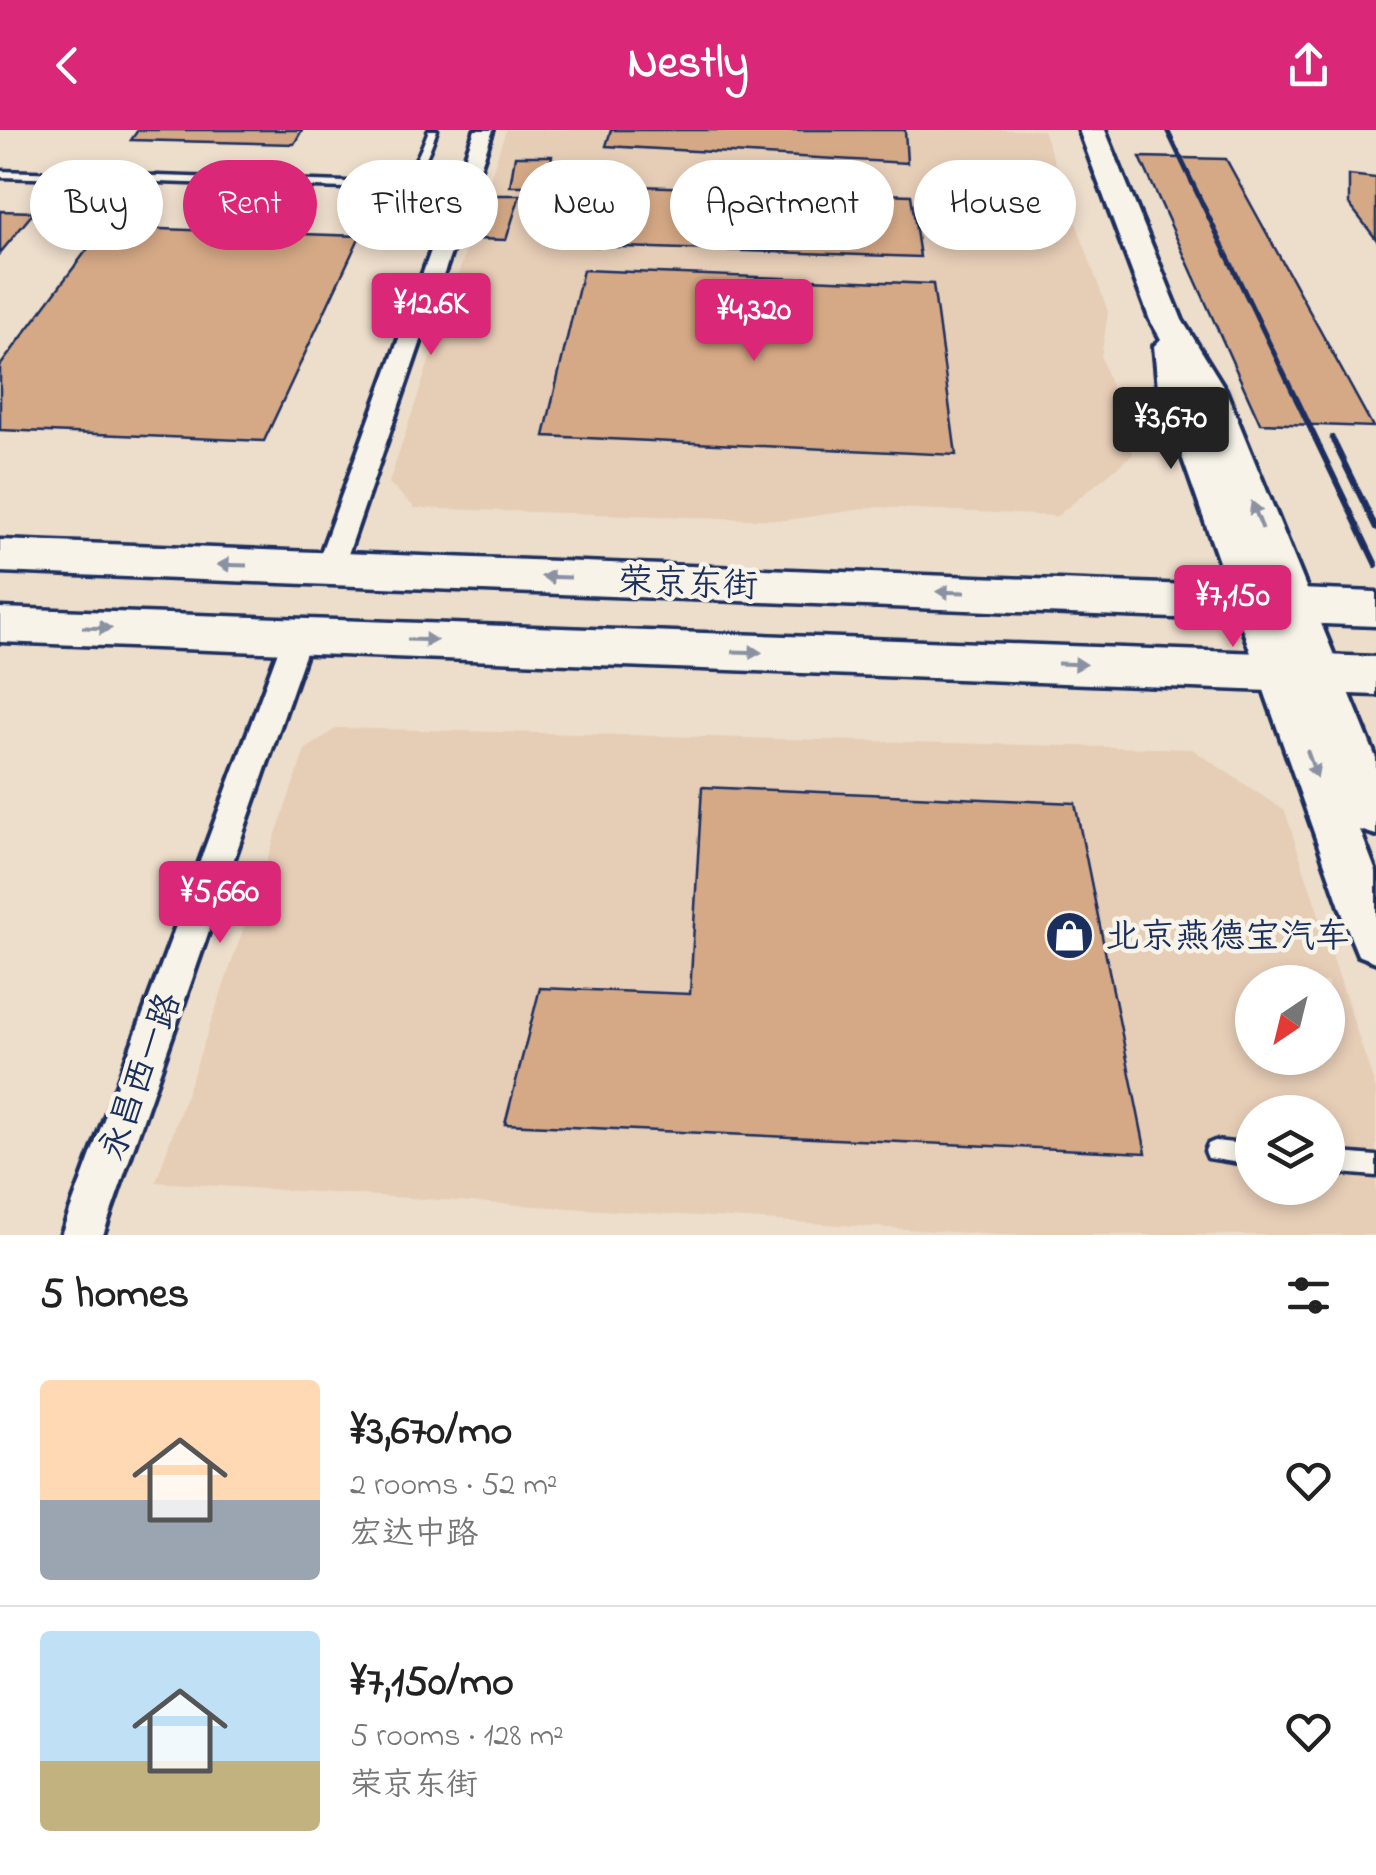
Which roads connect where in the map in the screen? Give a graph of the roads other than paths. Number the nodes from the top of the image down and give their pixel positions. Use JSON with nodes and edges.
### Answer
{"nodes":[{"id":1,"x":433,"y":130,"type":"edge"},
{"id":2,"x":484,"y":130,"type":"edge"},
{"id":3,"x":1092,"y":130,"type":"edge"},
{"id":4,"x":0,"y":174,"type":"edge"},
{"id":5,"x":0,"y":556,"type":"edge"},
{"id":6,"x":329,"y":569,"type":"junction"},
{"id":7,"x":1274,"y":605,"type":"junction"},
{"id":8,"x":1376,"y":609,"type":"edge"},
{"id":9,"x":0,"y":624,"type":"edge"},
{"id":10,"x":298,"y":636,"type":"junction"},
{"id":11,"x":1300,"y":673,"type":"junction"},
{"id":12,"x":1376,"y":676,"type":"edge"},
{"id":13,"x":1376,"y":814,"type":"edge"},
{"id":14,"x":1376,"y":938,"type":"edge"},
{"id":15,"x":1215,"y":1151,"type":"dead end"},
{"id":16,"x":1235,"y":1153,"type":"edge"},
{"id":17,"x":1345,"y":1163,"type":"edge"},
{"id":18,"x":1376,"y":1166,"type":"edge"},
{"id":19,"x":82,"y":1235,"type":"edge"}],
"edges":[{"from":1,"to":4,"type":"lane"},
{"from":2,"to":6,"type":"street"},
{"from":3,"to":7,"type":"street"},
{"from":6,"to":5,"type":"main road","name":"荣京东街","one_way":true},
{"from":7,"to":6,"type":"main road","name":"荣京东街","one_way":true},
{"from":7,"to":8,"type":"main road","name":"荣京东街"},
{"from":7,"to":11,"type":"street"},
{"from":9,"to":10,"type":"main road","name":"荣京东街","one_way":true},
{"from":10,"to":11,"type":"main road","name":"荣京东街","one_way":true},
{"from":10,"to":19,"type":"street","name":"永昌西一路"},
{"from":11,"to":12,"type":"main road","name":"荣京东街"},
{"from":11,"to":13,"type":"street"},
{"from":11,"to":14,"type":"street","one_way":true},
{"from":15,"to":16,"type":"lane"},
{"from":17,"to":18,"type":"lane"}]}
